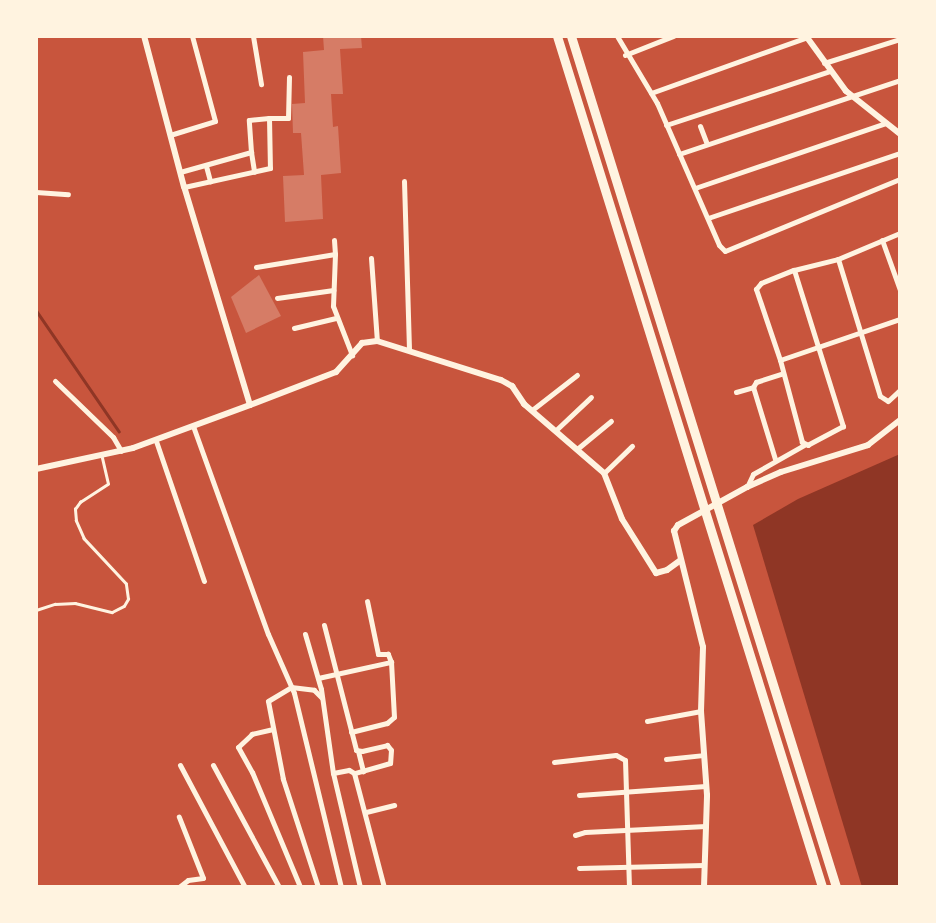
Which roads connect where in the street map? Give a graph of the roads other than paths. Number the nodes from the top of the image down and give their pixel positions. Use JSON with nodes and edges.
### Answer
{"nodes":[{"id":1,"x":144,"y":36,"type":"edge"},
{"id":2,"x":192,"y":36,"type":"edge"},
{"id":3,"x":253,"y":36,"type":"edge"},
{"id":4,"x":557,"y":36,"type":"edge"},
{"id":5,"x":571,"y":36,"type":"edge"},
{"id":6,"x":617,"y":36,"type":"edge"},
{"id":7,"x":673,"y":36,"type":"edge"},
{"id":8,"x":806,"y":37,"type":"edge"},
{"id":9,"x":900,"y":39,"type":"edge"},
{"id":10,"x":626,"y":55,"type":"junction"},
{"id":11,"x":823,"y":63,"type":"junction"},
{"id":12,"x":830,"y":71,"type":"junction"},
{"id":13,"x":289,"y":76,"type":"dead end"},
{"id":14,"x":900,"y":80,"type":"edge"},
{"id":15,"x":261,"y":84,"type":"dead end"},
{"id":16,"x":651,"y":92,"type":"junction"},
{"id":17,"x":853,"y":97,"type":"junction"},
{"id":18,"x":270,"y":118,"type":"junction"},
{"id":19,"x":886,"y":124,"type":"junction"},
{"id":20,"x":666,"y":125,"type":"junction"},
{"id":21,"x":700,"y":126,"type":"dead end"},
{"id":22,"x":900,"y":134,"type":"edge"},
{"id":23,"x":170,"y":135,"type":"junction"},
{"id":24,"x":707,"y":144,"type":"junction"},
{"id":25,"x":251,"y":152,"type":"junction"},
{"id":26,"x":900,"y":152,"type":"edge"},
{"id":27,"x":679,"y":154,"type":"junction"},
{"id":28,"x":206,"y":166,"type":"junction"},
{"id":29,"x":180,"y":172,"type":"junction"},
{"id":30,"x":254,"y":172,"type":"junction"},
{"id":31,"x":900,"y":180,"type":"edge"},
{"id":32,"x":210,"y":181,"type":"junction"},
{"id":33,"x":404,"y":181,"type":"dead end"},
{"id":34,"x":184,"y":186,"type":"junction"},
{"id":35,"x":695,"y":188,"type":"junction"},
{"id":36,"x":36,"y":192,"type":"edge"},
{"id":37,"x":68,"y":194,"type":"dead end"},
{"id":38,"x":708,"y":218,"type":"junction"},
{"id":39,"x":900,"y":233,"type":"edge"},
{"id":40,"x":334,"y":240,"type":"dead end"},
{"id":41,"x":882,"y":240,"type":"junction"},
{"id":42,"x":335,"y":254,"type":"junction"},
{"id":43,"x":371,"y":258,"type":"dead end"},
{"id":44,"x":838,"y":259,"type":"junction"},
{"id":45,"x":256,"y":267,"type":"dead end"},
{"id":46,"x":794,"y":270,"type":"junction"},
{"id":47,"x":333,"y":290,"type":"junction"},
{"id":48,"x":900,"y":290,"type":"edge"},
{"id":49,"x":277,"y":298,"type":"dead end"},
{"id":50,"x":336,"y":318,"type":"junction"},
{"id":51,"x":900,"y":320,"type":"edge"},
{"id":52,"x":294,"y":328,"type":"dead end"},
{"id":53,"x":859,"y":333,"type":"junction"},
{"id":54,"x":377,"y":341,"type":"junction"},
{"id":55,"x":818,"y":348,"type":"junction"},
{"id":56,"x":409,"y":349,"type":"junction"},
{"id":57,"x":352,"y":355,"type":"junction"},
{"id":58,"x":780,"y":360,"type":"junction"},
{"id":59,"x":783,"y":373,"type":"junction"},
{"id":60,"x":577,"y":375,"type":"dead end"},
{"id":61,"x":55,"y":381,"type":"dead end"},
{"id":62,"x":753,"y":387,"type":"junction"},
{"id":63,"x":900,"y":390,"type":"edge"},
{"id":64,"x":736,"y":392,"type":"dead end"},
{"id":65,"x":591,"y":397,"type":"dead end"},
{"id":66,"x":250,"y":405,"type":"junction"},
{"id":67,"x":532,"y":410,"type":"junction"},
{"id":68,"x":611,"y":420,"type":"dead end"},
{"id":69,"x":900,"y":420,"type":"edge"},
{"id":70,"x":193,"y":426,"type":"junction"},
{"id":71,"x":556,"y":430,"type":"junction"},
{"id":72,"x":156,"y":441,"type":"junction"},
{"id":73,"x":804,"y":445,"type":"junction"},
{"id":74,"x":632,"y":446,"type":"dead end"},
{"id":75,"x":577,"y":449,"type":"junction"},
{"id":76,"x":121,"y":452,"type":"junction"},
{"id":77,"x":102,"y":457,"type":"junction"},
{"id":78,"x":775,"y":458,"type":"junction"},
{"id":79,"x":36,"y":469,"type":"edge"},
{"id":80,"x":604,"y":473,"type":"junction"},
{"id":81,"x":747,"y":486,"type":"junction"},
{"id":82,"x":681,"y":560,"type":"junction"},
{"id":83,"x":204,"y":580,"type":"dead end"},
{"id":84,"x":368,"y":602,"type":"dead end"},
{"id":85,"x":36,"y":610,"type":"edge"},
{"id":86,"x":324,"y":624,"type":"dead end"},
{"id":87,"x":305,"y":634,"type":"dead end"},
{"id":88,"x":391,"y":662,"type":"junction"},
{"id":89,"x":338,"y":673,"type":"junction"},
{"id":90,"x":318,"y":678,"type":"junction"},
{"id":91,"x":291,"y":687,"type":"junction"},
{"id":92,"x":322,"y":698,"type":"junction"},
{"id":93,"x":700,"y":711,"type":"junction"},
{"id":94,"x":647,"y":721,"type":"dead end"},
{"id":95,"x":274,"y":729,"type":"junction"},
{"id":96,"x":351,"y":732,"type":"junction"},
{"id":97,"x":358,"y":751,"type":"junction"},
{"id":98,"x":703,"y":755,"type":"junction"},
{"id":99,"x":666,"y":759,"type":"dead end"},
{"id":100,"x":554,"y":762,"type":"dead end"},
{"id":101,"x":180,"y":765,"type":"dead end"},
{"id":102,"x":212,"y":765,"type":"dead end"},
{"id":103,"x":363,"y":771,"type":"junction"},
{"id":104,"x":354,"y":773,"type":"junction"},
{"id":105,"x":333,"y":774,"type":"junction"},
{"id":106,"x":706,"y":786,"type":"junction"},
{"id":107,"x":627,"y":793,"type":"junction"},
{"id":108,"x":579,"y":795,"type":"dead end"},
{"id":109,"x":394,"y":806,"type":"dead end"},
{"id":110,"x":366,"y":812,"type":"junction"},
{"id":111,"x":179,"y":817,"type":"dead end"},
{"id":112,"x":706,"y":826,"type":"junction"},
{"id":113,"x":627,"y":830,"type":"junction"},
{"id":114,"x":575,"y":836,"type":"dead end"},
{"id":115,"x":704,"y":865,"type":"junction"},
{"id":116,"x":628,"y":867,"type":"junction"},
{"id":117,"x":579,"y":868,"type":"dead end"},
{"id":118,"x":179,"y":887,"type":"edge"},
{"id":119,"x":245,"y":887,"type":"edge"},
{"id":120,"x":279,"y":887,"type":"edge"},
{"id":121,"x":300,"y":887,"type":"edge"},
{"id":122,"x":318,"y":887,"type":"edge"},
{"id":123,"x":341,"y":887,"type":"edge"},
{"id":124,"x":360,"y":887,"type":"edge"},
{"id":125,"x":384,"y":887,"type":"edge"},
{"id":126,"x":629,"y":887,"type":"edge"},
{"id":127,"x":704,"y":887,"type":"edge"},
{"id":128,"x":822,"y":887,"type":"edge"},
{"id":129,"x":836,"y":887,"type":"edge"}],
"edges":[{"from":1,"to":23,"type":"street"},
{"from":2,"to":23,"type":"street"},
{"from":3,"to":15,"type":"street"},
{"from":4,"to":128,"type":"highway"},
{"from":5,"to":129,"type":"highway"},
{"from":6,"to":10,"type":"street"},
{"from":7,"to":10,"type":"street"},
{"from":8,"to":11,"type":"street"},
{"from":8,"to":16,"type":"street"},
{"from":9,"to":11,"type":"street"},
{"from":10,"to":16,"type":"street"},
{"from":11,"to":12,"type":"street"},
{"from":12,"to":17,"type":"street"},
{"from":12,"to":20,"type":"street"},
{"from":13,"to":18,"type":"street"},
{"from":14,"to":17,"type":"street"},
{"from":16,"to":20,"type":"street"},
{"from":17,"to":19,"type":"street"},
{"from":17,"to":24,"type":"street"},
{"from":18,"to":25,"type":"street"},
{"from":18,"to":30,"type":"street"},
{"from":19,"to":22,"type":"street"},
{"from":19,"to":35,"type":"street"},
{"from":20,"to":27,"type":"street"},
{"from":21,"to":24,"type":"street"},
{"from":23,"to":29,"type":"street"},
{"from":24,"to":27,"type":"street"},
{"from":25,"to":28,"type":"street"},
{"from":25,"to":30,"type":"street"},
{"from":26,"to":38,"type":"street"},
{"from":27,"to":35,"type":"street"},
{"from":28,"to":29,"type":"street"},
{"from":28,"to":32,"type":"street"},
{"from":29,"to":34,"type":"street"},
{"from":30,"to":32,"type":"street"},
{"from":31,"to":38,"type":"street"},
{"from":32,"to":34,"type":"street"},
{"from":33,"to":56,"type":"street"},
{"from":34,"to":66,"type":"street"},
{"from":35,"to":38,"type":"street"},
{"from":36,"to":37,"type":"street"},
{"from":39,"to":41,"type":"street"},
{"from":40,"to":42,"type":"street"},
{"from":41,"to":44,"type":"street"},
{"from":41,"to":48,"type":"street"},
{"from":42,"to":45,"type":"street"},
{"from":42,"to":47,"type":"street"},
{"from":43,"to":54,"type":"street"},
{"from":44,"to":46,"type":"street"},
{"from":44,"to":53,"type":"street"},
{"from":46,"to":55,"type":"street"},
{"from":46,"to":58,"type":"street"},
{"from":47,"to":49,"type":"street"},
{"from":47,"to":50,"type":"street"},
{"from":50,"to":52,"type":"street"},
{"from":50,"to":57,"type":"street"},
{"from":51,"to":53,"type":"street"},
{"from":53,"to":55,"type":"street"},
{"from":53,"to":63,"type":"street"},
{"from":54,"to":56,"type":"street"},
{"from":54,"to":57,"type":"street"},
{"from":55,"to":58,"type":"street"},
{"from":55,"to":73,"type":"street"},
{"from":56,"to":67,"type":"street"},
{"from":57,"to":66,"type":"street"},
{"from":58,"to":59,"type":"street"},
{"from":59,"to":62,"type":"street"},
{"from":59,"to":73,"type":"street"},
{"from":60,"to":67,"type":"street"},
{"from":61,"to":76,"type":"street"},
{"from":62,"to":64,"type":"street"},
{"from":62,"to":78,"type":"street"},
{"from":65,"to":71,"type":"street"},
{"from":66,"to":70,"type":"street"},
{"from":67,"to":71,"type":"street"},
{"from":68,"to":75,"type":"street"},
{"from":69,"to":81,"type":"street"},
{"from":70,"to":72,"type":"street"},
{"from":70,"to":91,"type":"street"},
{"from":71,"to":75,"type":"street"},
{"from":72,"to":76,"type":"street"},
{"from":72,"to":83,"type":"street"},
{"from":73,"to":78,"type":"street"},
{"from":74,"to":80,"type":"street"},
{"from":75,"to":80,"type":"street"},
{"from":76,"to":77,"type":"street"},
{"from":77,"to":79,"type":"street"},
{"from":77,"to":85,"type":"lane"},
{"from":78,"to":81,"type":"street"},
{"from":80,"to":82,"type":"street"},
{"from":81,"to":82,"type":"street"},
{"from":82,"to":93,"type":"street"},
{"from":84,"to":88,"type":"street"},
{"from":86,"to":89,"type":"street"},
{"from":87,"to":90,"type":"street"},
{"from":88,"to":89,"type":"street"},
{"from":88,"to":96,"type":"street"},
{"from":89,"to":90,"type":"street"},
{"from":89,"to":96,"type":"street"},
{"from":90,"to":92,"type":"street"},
{"from":91,"to":92,"type":"street"},
{"from":91,"to":95,"type":"street"},
{"from":91,"to":123,"type":"street"},
{"from":92,"to":105,"type":"street"},
{"from":93,"to":94,"type":"street"},
{"from":93,"to":98,"type":"street"},
{"from":95,"to":121,"type":"street"},
{"from":95,"to":122,"type":"street"},
{"from":96,"to":97,"type":"street"},
{"from":97,"to":103,"type":"street"},
{"from":97,"to":103,"type":"street"},
{"from":98,"to":99,"type":"street"},
{"from":98,"to":106,"type":"street"},
{"from":100,"to":107,"type":"street"},
{"from":101,"to":119,"type":"street"},
{"from":102,"to":120,"type":"street"},
{"from":103,"to":104,"type":"street"},
{"from":104,"to":105,"type":"street"},
{"from":104,"to":110,"type":"street"},
{"from":105,"to":124,"type":"street"},
{"from":106,"to":107,"type":"street"},
{"from":106,"to":112,"type":"street"},
{"from":107,"to":108,"type":"street"},
{"from":107,"to":113,"type":"street"},
{"from":109,"to":110,"type":"street"},
{"from":110,"to":125,"type":"street"},
{"from":111,"to":118,"type":"street"},
{"from":112,"to":113,"type":"street"},
{"from":112,"to":115,"type":"street"},
{"from":113,"to":114,"type":"street"},
{"from":113,"to":116,"type":"street"},
{"from":115,"to":116,"type":"street"},
{"from":115,"to":127,"type":"street"},
{"from":116,"to":117,"type":"street"},
{"from":116,"to":126,"type":"street"}]}
